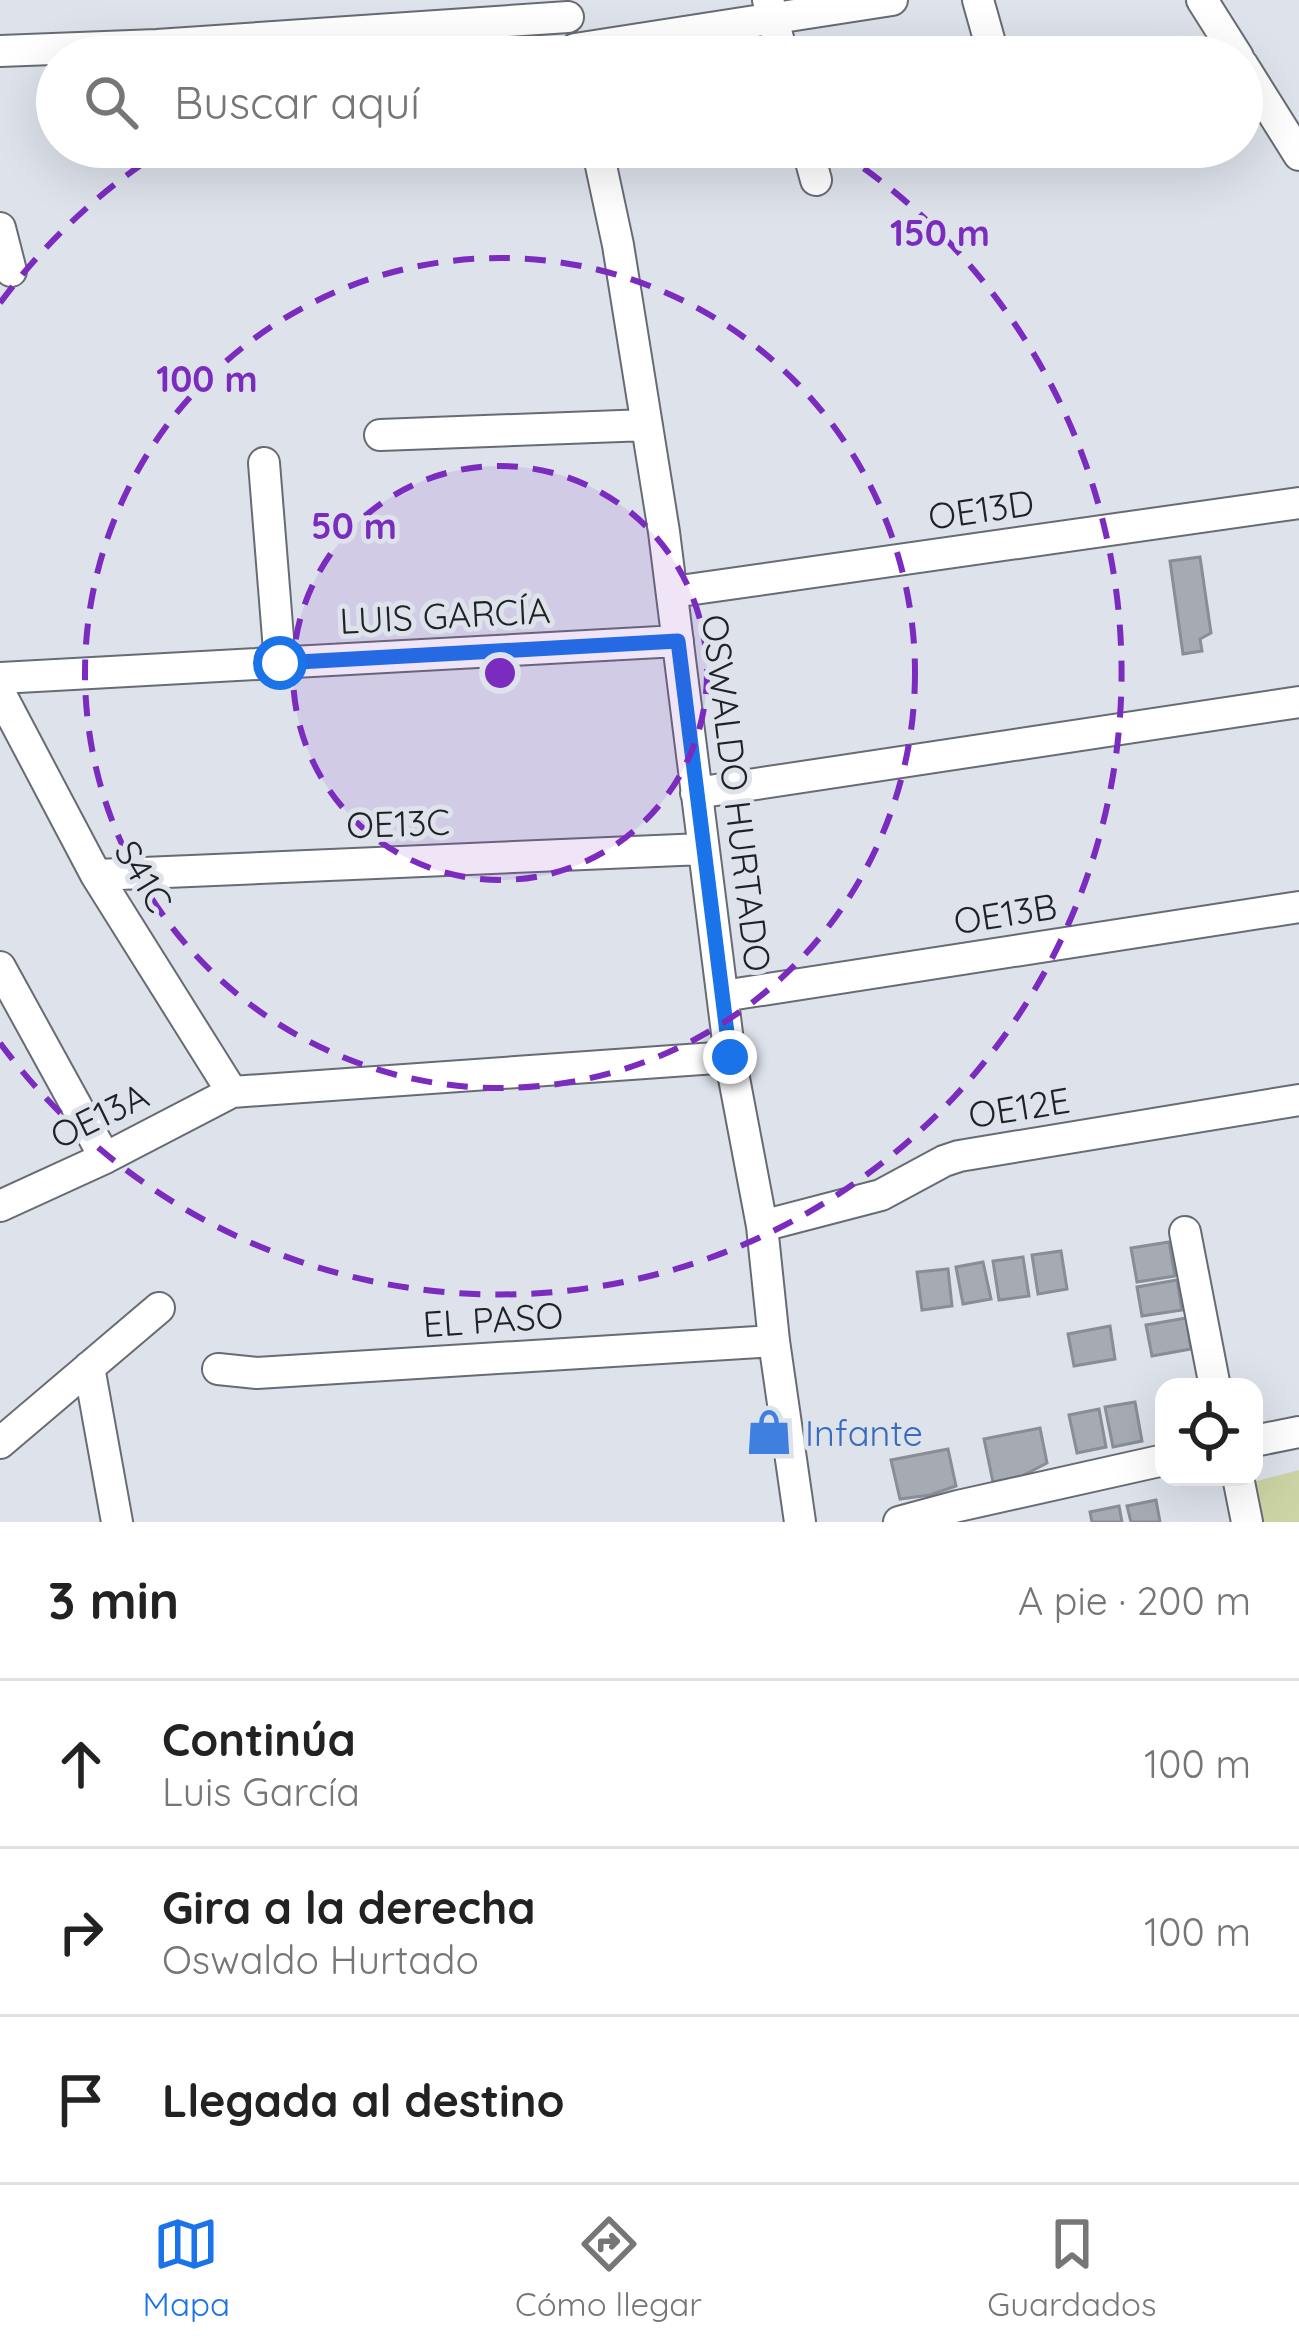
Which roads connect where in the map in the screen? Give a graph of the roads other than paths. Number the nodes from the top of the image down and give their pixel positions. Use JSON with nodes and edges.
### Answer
{"nodes":[{"id":1,"x":892,"y":0,"type":"edge"},
{"id":2,"x":979,"y":0,"type":"edge"},
{"id":3,"x":1203,"y":0,"type":"edge"},
{"id":4,"x":566,"y":8,"type":"edge"},
{"id":5,"x":770,"y":9,"type":"edge"},
{"id":6,"x":271,"y":36,"type":"edge"},
{"id":7,"x":651,"y":36,"type":"edge"},
{"id":8,"x":988,"y":36,"type":"edge"},
{"id":9,"x":1225,"y":36,"type":"edge"},
{"id":10,"x":36,"y":50,"type":"edge"},
{"id":11,"x":0,"y":51,"type":"edge"},
{"id":12,"x":1263,"y":97,"type":"edge"},
{"id":13,"x":1299,"y":154,"type":"edge"},
{"id":14,"x":602,"y":168,"type":"edge"},
{"id":15,"x":813,"y":168,"type":"edge"},
{"id":16,"x":816,"y":180,"type":"dead end"},
{"id":17,"x":0,"y":228,"type":"edge"},
{"id":18,"x":11,"y":271,"type":"dead end"},
{"id":19,"x":647,"y":425,"type":"junction"},
{"id":20,"x":380,"y":435,"type":"dead end"},
{"id":21,"x":264,"y":463,"type":"dead end"},
{"id":22,"x":1299,"y":503,"type":"edge"},
{"id":23,"x":673,"y":592,"type":"junction"},
{"id":24,"x":678,"y":641,"type":"junction"},
{"id":25,"x":280,"y":663,"type":"junction"},
{"id":26,"x":0,"y":678,"type":"edge"},
{"id":27,"x":0,"y":693,"type":"edge"},
{"id":28,"x":1299,"y":702,"type":"edge"},
{"id":29,"x":696,"y":793,"type":"junction"},
{"id":30,"x":703,"y":849,"type":"junction"},
{"id":31,"x":95,"y":875,"type":"junction"},
{"id":32,"x":1299,"y":907,"type":"edge"},
{"id":33,"x":0,"y":967,"type":"edge"},
{"id":34,"x":723,"y":995,"type":"junction"},
{"id":35,"x":730,"y":1057,"type":"junction"},
{"id":36,"x":232,"y":1092,"type":"junction"},
{"id":37,"x":1299,"y":1100,"type":"edge"},
{"id":38,"x":104,"y":1158,"type":"junction"},
{"id":39,"x":0,"y":1206,"type":"edge"},
{"id":40,"x":762,"y":1226,"type":"junction"},
{"id":41,"x":1185,"y":1232,"type":"dead end"},
{"id":42,"x":159,"y":1308,"type":"dead end"},
{"id":43,"x":773,"y":1341,"type":"junction"},
{"id":44,"x":89,"y":1367,"type":"junction"},
{"id":45,"x":218,"y":1369,"type":"dead end"},
{"id":46,"x":1213,"y":1378,"type":"edge"},
{"id":47,"x":1299,"y":1432,"type":"edge"},
{"id":48,"x":1263,"y":1439,"type":"edge"},
{"id":49,"x":0,"y":1442,"type":"edge"},
{"id":50,"x":1155,"y":1462,"type":"edge"},
{"id":51,"x":1240,"y":1486,"type":"edge"},
{"id":52,"x":117,"y":1522,"type":"edge"},
{"id":53,"x":800,"y":1522,"type":"edge"},
{"id":54,"x":899,"y":1522,"type":"edge"},
{"id":55,"x":1247,"y":1522,"type":"edge"}],
"edges":[{"from":1,"to":5,"type":"street"},
{"from":2,"to":8,"type":"street"},
{"from":3,"to":9,"type":"street"},
{"from":4,"to":6,"type":"street"},
{"from":5,"to":7,"type":"street"},
{"from":10,"to":11,"type":"street"},
{"from":12,"to":13,"type":"street"},
{"from":14,"to":19,"type":"street","name":"OSWALDO HURTADO"},
{"from":15,"to":16,"type":"street"},
{"from":17,"to":18,"type":"street"},
{"from":19,"to":20,"type":"street"},
{"from":19,"to":23,"type":"street","name":"OSWALDO HURTADO"},
{"from":21,"to":25,"type":"street"},
{"from":22,"to":23,"type":"street","name":"OE13D"},
{"from":23,"to":24,"type":"street","name":"OSWALDO HURTADO"},
{"from":24,"to":25,"type":"street","name":"LUIS GARCÍA"},
{"from":24,"to":29,"type":"street","name":"OSWALDO HURTADO"},
{"from":25,"to":26,"type":"street","name":"LUIS GARCÍA"},
{"from":27,"to":31,"type":"street","name":"S41C"},
{"from":28,"to":29,"type":"street"},
{"from":29,"to":30,"type":"street","name":"OSWALDO HURTADO"},
{"from":30,"to":31,"type":"street","name":"OE13C"},
{"from":30,"to":34,"type":"street","name":"OSWALDO HURTADO"},
{"from":31,"to":36,"type":"street","name":"S41C"},
{"from":32,"to":34,"type":"street","name":"OE13B"},
{"from":33,"to":38,"type":"street"},
{"from":34,"to":35,"type":"street","name":"OSWALDO HURTADO"},
{"from":35,"to":36,"type":"street"},
{"from":35,"to":40,"type":"street","name":"OSWALDO HURTADO"},
{"from":36,"to":38,"type":"street","name":"OE13A"},
{"from":37,"to":40,"type":"street","name":"OE12E"},
{"from":38,"to":39,"type":"street","name":"OE13A"},
{"from":40,"to":43,"type":"street","name":"OSWALDO HURTADO"},
{"from":41,"to":46,"type":"street"},
{"from":42,"to":44,"type":"street"},
{"from":43,"to":45,"type":"street","name":"EL PASO"},
{"from":43,"to":53,"type":"street","name":"OSWALDO HURTADO"},
{"from":44,"to":49,"type":"street"},
{"from":44,"to":52,"type":"street"},
{"from":47,"to":48,"type":"street"},
{"from":50,"to":54,"type":"street"},
{"from":51,"to":55,"type":"street"}]}
